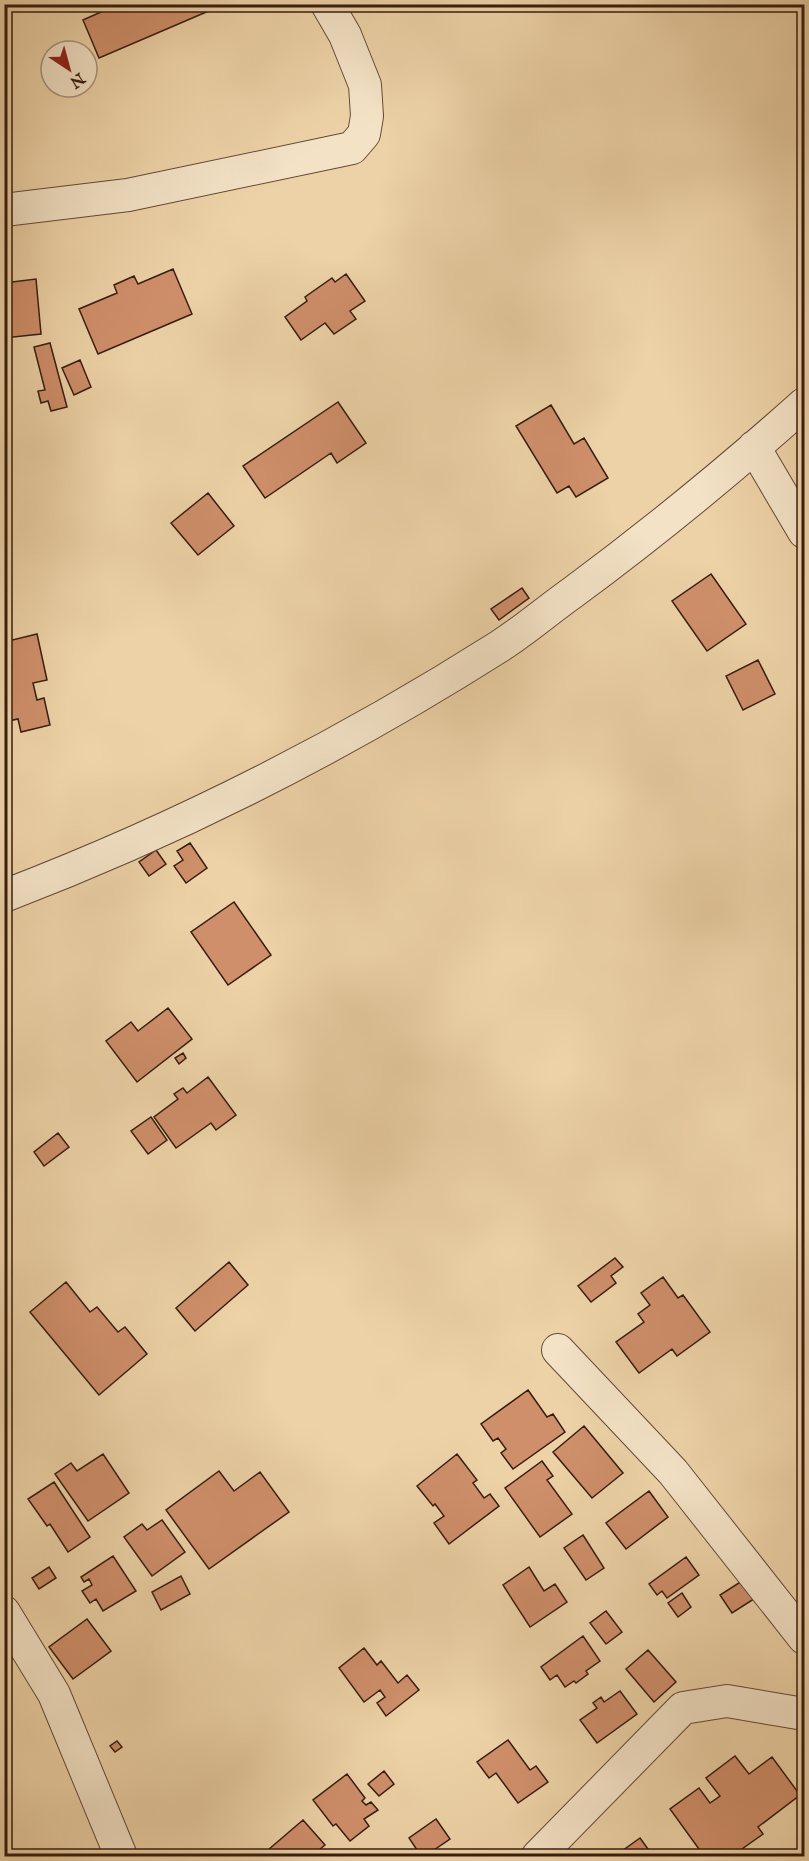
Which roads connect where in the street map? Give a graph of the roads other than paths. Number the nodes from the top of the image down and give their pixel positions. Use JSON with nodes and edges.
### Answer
{"nodes":[{"id":1,"x":327,"y":4,"type":"edge"},
{"id":2,"x":4,"y":210,"type":"edge"},
{"id":3,"x":804,"y":404,"type":"edge"},
{"id":4,"x":754,"y":447,"type":"junction"},
{"id":5,"x":804,"y":532,"type":"edge"},
{"id":6,"x":4,"y":896,"type":"edge"},
{"id":7,"x":558,"y":1350,"type":"dead end"},
{"id":8,"x":4,"y":1612,"type":"edge"},
{"id":9,"x":804,"y":1638,"type":"edge"},
{"id":10,"x":804,"y":1714,"type":"edge"},
{"id":11,"x":120,"y":1857,"type":"edge"},
{"id":12,"x":538,"y":1857,"type":"edge"}],
"edges":[{"from":1,"to":2,"type":"street"},
{"from":3,"to":4,"type":"street"},
{"from":4,"to":5,"type":"street"},
{"from":4,"to":6,"type":"street"},
{"from":7,"to":9,"type":"street"},
{"from":8,"to":11,"type":"street"},
{"from":10,"to":12,"type":"street"}]}
